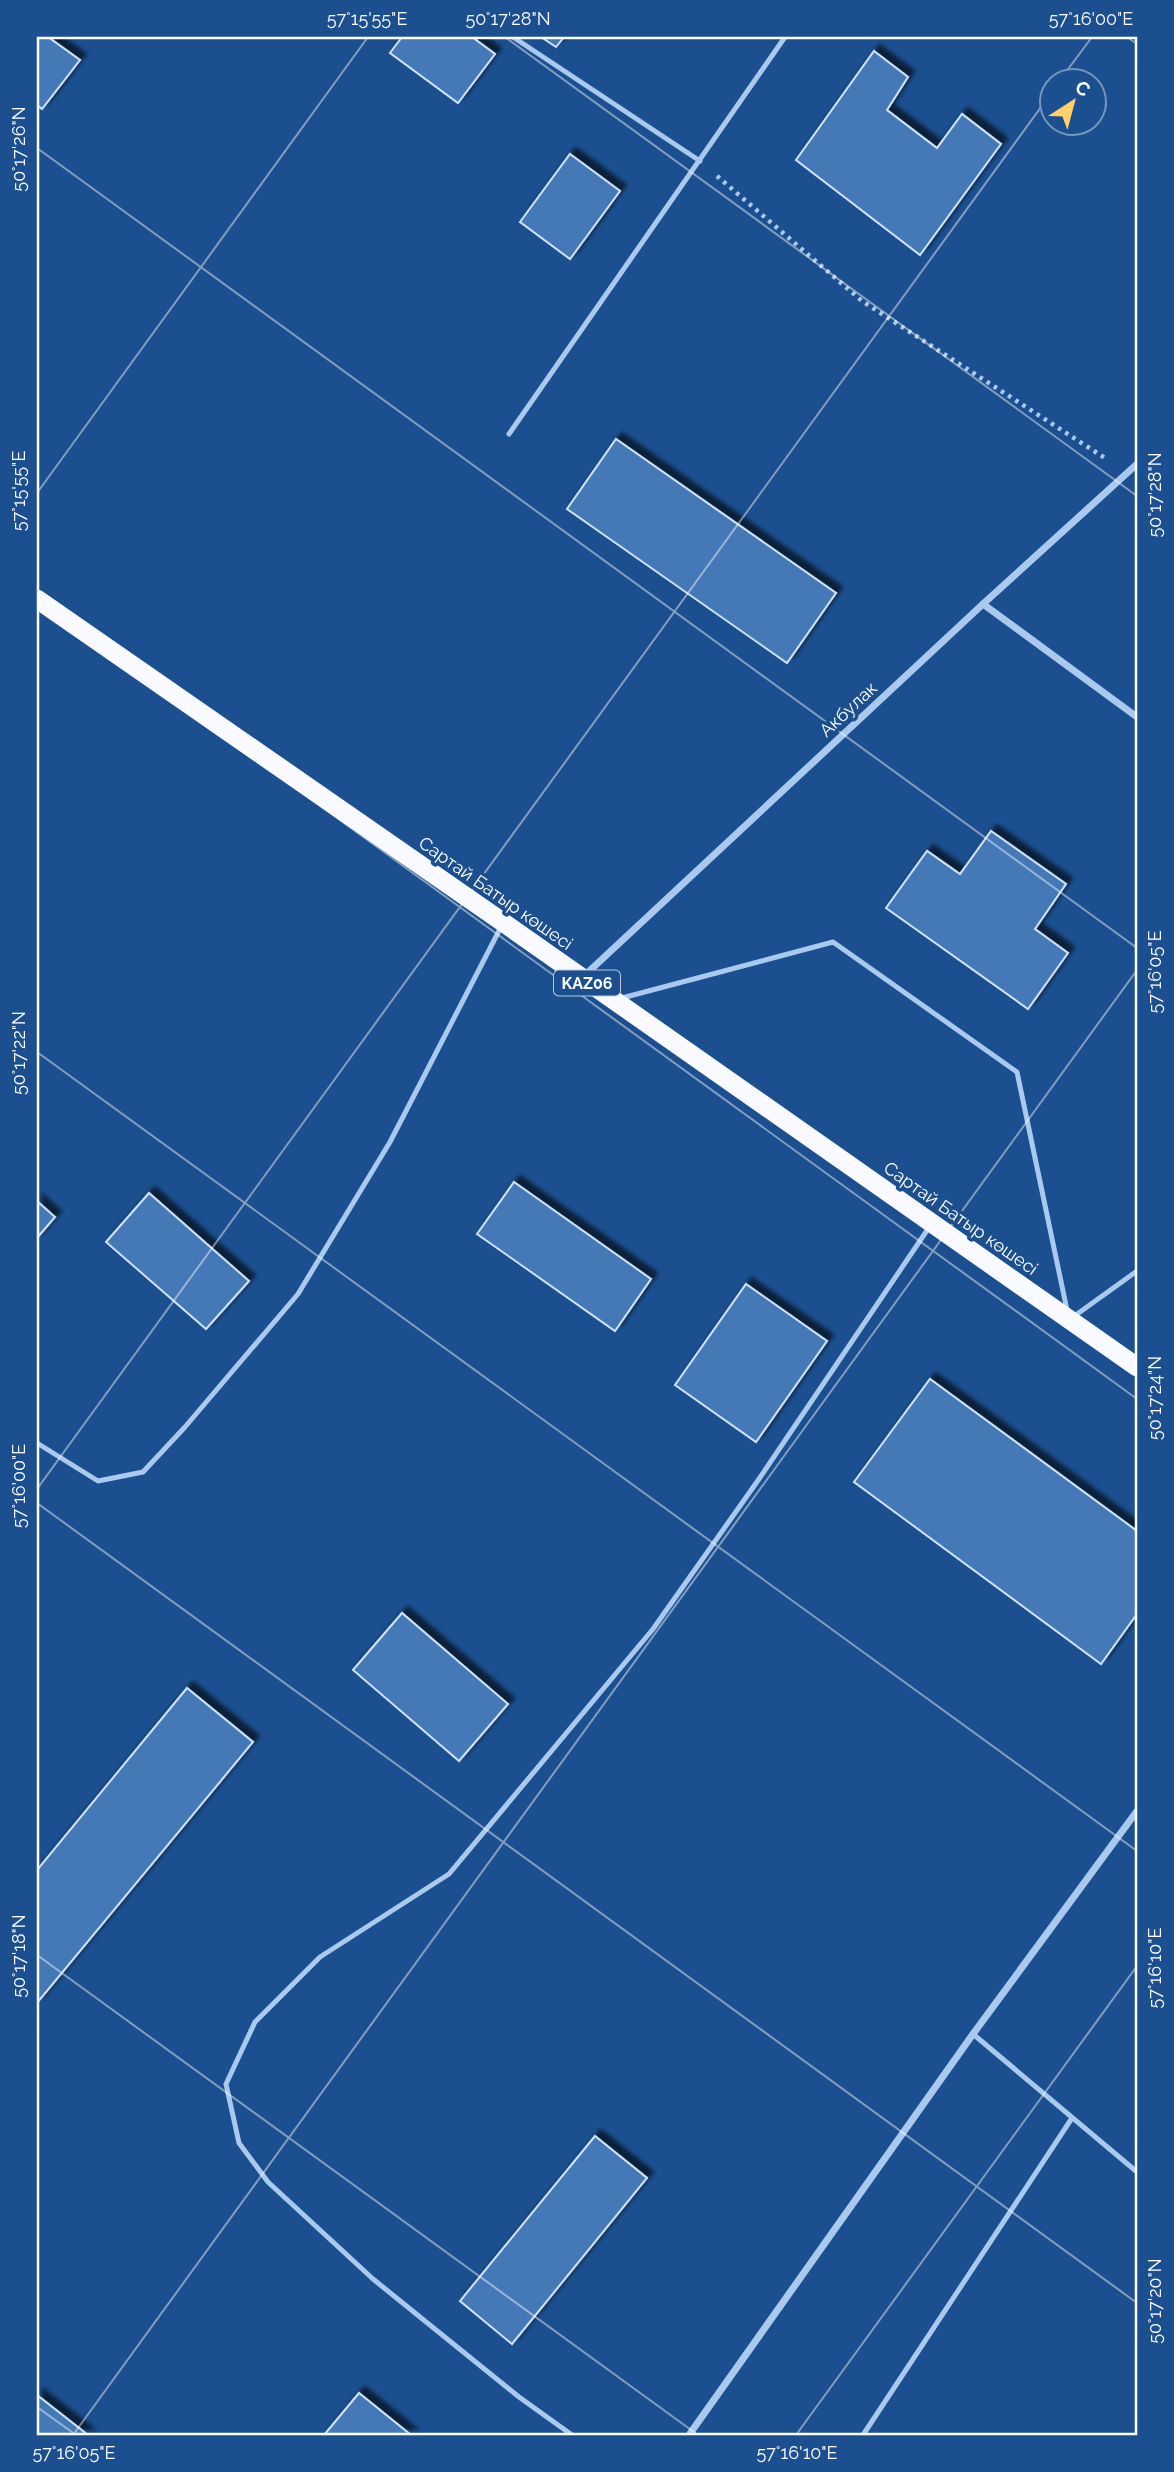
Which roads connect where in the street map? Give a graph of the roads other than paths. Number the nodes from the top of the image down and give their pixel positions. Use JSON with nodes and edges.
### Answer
{"nodes":[{"id":1,"x":513,"y":37,"type":"edge"},
{"id":2,"x":785,"y":37,"type":"edge"},
{"id":3,"x":700,"y":162,"type":"junction"},
{"id":4,"x":509,"y":434,"type":"dead end"},
{"id":5,"x":1137,"y":464,"type":"edge"},
{"id":6,"x":37,"y":599,"type":"edge"},
{"id":7,"x":983,"y":604,"type":"junction"},
{"id":8,"x":1137,"y":717,"type":"edge"},
{"id":9,"x":503,"y":923,"type":"junction"},
{"id":10,"x":581,"y":979,"type":"junction"},
{"id":11,"x":612,"y":1001,"type":"junction"},
{"id":12,"x":932,"y":1223,"type":"junction"},
{"id":13,"x":1137,"y":1271,"type":"edge"},
{"id":14,"x":1069,"y":1319,"type":"junction"},
{"id":15,"x":1137,"y":1367,"type":"edge"},
{"id":16,"x":37,"y":1443,"type":"edge"},
{"id":17,"x":1137,"y":1811,"type":"edge"},
{"id":18,"x":973,"y":2034,"type":"junction"},
{"id":19,"x":1072,"y":2118,"type":"junction"},
{"id":20,"x":1137,"y":2172,"type":"edge"},
{"id":21,"x":572,"y":2435,"type":"edge"},
{"id":22,"x":689,"y":2435,"type":"edge"},
{"id":23,"x":863,"y":2435,"type":"edge"}],
"edges":[{"from":1,"to":3,"type":"lane"},
{"from":2,"to":3,"type":"lane"},
{"from":3,"to":4,"type":"lane"},
{"from":5,"to":7,"type":"street","name":"Акбулак"},
{"from":6,"to":9,"type":"highway","name":"Сартай Батыр көшесі","number":"KАZ06"},
{"from":7,"to":8,"type":"street"},
{"from":7,"to":10,"type":"street","name":"Акбулак"},
{"from":9,"to":10,"type":"highway","name":"Сартай Батыр көшесі","number":"KАZ06"},
{"from":9,"to":16,"type":"lane"},
{"from":10,"to":11,"type":"highway","name":"Сартай Батыр көшесі","number":"KАZ06"},
{"from":11,"to":12,"type":"highway","name":"Сартай Батыр көшесі","number":"KАZ06"},
{"from":11,"to":14,"type":"lane"},
{"from":12,"to":14,"type":"highway","name":"Сартай Батыр көшесі","number":"KАZ06"},
{"from":12,"to":21,"type":"lane"},
{"from":13,"to":14,"type":"lane"},
{"from":14,"to":15,"type":"highway","name":"Сартай Батыр көшесі","number":"KАZ06"},
{"from":17,"to":18,"type":"street"},
{"from":18,"to":19,"type":"lane"},
{"from":18,"to":22,"type":"street"},
{"from":19,"to":20,"type":"lane"},
{"from":19,"to":23,"type":"lane"}]}
